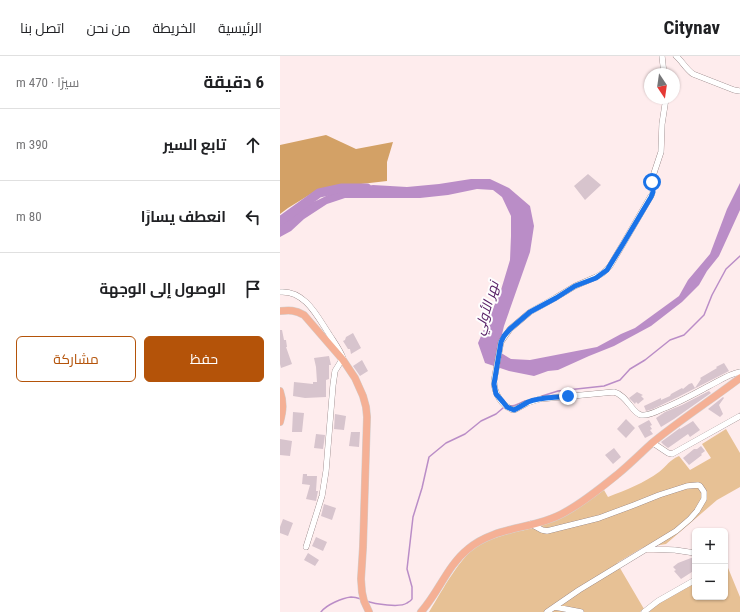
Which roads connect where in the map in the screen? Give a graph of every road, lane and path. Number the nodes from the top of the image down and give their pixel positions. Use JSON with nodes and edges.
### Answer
{"nodes":[{"id":1,"x":662,"y":56,"type":"edge"},
{"id":2,"x":676,"y":56,"type":"edge"},
{"id":3,"x":663,"y":68,"type":"edge"},
{"id":4,"x":740,"y":91,"type":"edge"},
{"id":5,"x":665,"y":104,"type":"edge"},
{"id":6,"x":280,"y":292,"type":"edge"},
{"id":7,"x":280,"y":311,"type":"edge"},
{"id":8,"x":343,"y":360,"type":"junction"},
{"id":9,"x":740,"y":372,"type":"edge"},
{"id":10,"x":740,"y":378,"type":"edge"},
{"id":11,"x":280,"y":391,"type":"edge"},
{"id":12,"x":740,"y":416,"type":"edge"},
{"id":13,"x":280,"y":422,"type":"edge"},
{"id":14,"x":653,"y":443,"type":"junction"},
{"id":15,"x":531,"y":524,"type":"junction"},
{"id":16,"x":306,"y":546,"type":"dead end"},
{"id":17,"x":647,"y":549,"type":"junction"},
{"id":18,"x":692,"y":553,"type":"edge"},
{"id":19,"x":692,"y":582,"type":"edge"},
{"id":20,"x":555,"y":607,"type":"junction"},
{"id":21,"x":368,"y":611,"type":"edge"},
{"id":22,"x":421,"y":612,"type":"edge"},
{"id":23,"x":547,"y":612,"type":"edge"},
{"id":24,"x":581,"y":612,"type":"edge"},
{"id":25,"x":644,"y":612,"type":"edge"}],
"edges":[{"from":1,"to":3,"type":"street"},
{"from":2,"to":4,"type":"street"},
{"from":5,"to":9,"type":"street"},
{"from":6,"to":8,"type":"street"},
{"from":7,"to":8,"type":"main road"},
{"from":8,"to":16,"type":"street"},
{"from":8,"to":21,"type":"main road"},
{"from":10,"to":14,"type":"main road"},
{"from":11,"to":13,"type":"main road"},
{"from":12,"to":14,"type":"street"},
{"from":14,"to":15,"type":"main road"},
{"from":15,"to":17,"type":"street"},
{"from":15,"to":22,"type":"main road"},
{"from":17,"to":18,"type":"street"},
{"from":17,"to":20,"type":"street"},
{"from":19,"to":25,"type":"street"},
{"from":20,"to":23,"type":"street"},
{"from":20,"to":24,"type":"street"}]}
